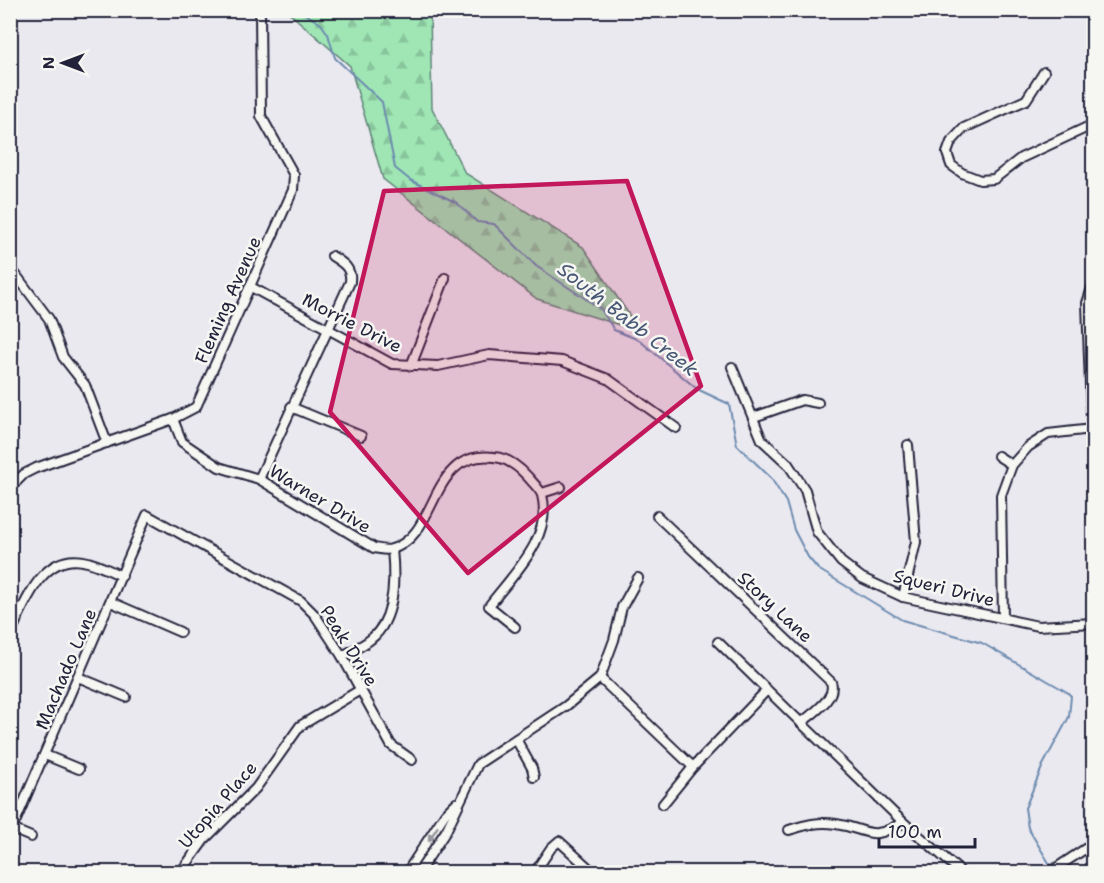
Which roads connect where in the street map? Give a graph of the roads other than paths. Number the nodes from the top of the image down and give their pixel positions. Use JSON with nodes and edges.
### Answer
{"nodes":[{"id":1,"x":260,"y":10,"type":"edge"},
{"id":2,"x":1044,"y":72,"type":"dead end"},
{"id":3,"x":1094,"y":124,"type":"edge"},
{"id":4,"x":332,"y":256,"type":"dead end"},
{"id":5,"x":10,"y":267,"type":"edge"},
{"id":6,"x":445,"y":278,"type":"dead end"},
{"id":7,"x":1094,"y":282,"type":"edge"},
{"id":8,"x":251,"y":287,"type":"junction"},
{"id":9,"x":1091,"y":320,"type":"edge"},
{"id":10,"x":327,"y":330,"type":"junction"},
{"id":11,"x":411,"y":366,"type":"junction"},
{"id":12,"x":732,"y":367,"type":"dead end"},
{"id":13,"x":818,"y":403,"type":"dead end"},
{"id":14,"x":291,"y":407,"type":"junction"},
{"id":15,"x":754,"y":417,"type":"junction"},
{"id":16,"x":173,"y":419,"type":"junction"},
{"id":17,"x":676,"y":428,"type":"dead end"},
{"id":18,"x":1092,"y":429,"type":"junction"},
{"id":19,"x":361,"y":436,"type":"dead end"},
{"id":20,"x":107,"y":443,"type":"junction"},
{"id":21,"x":908,"y":445,"type":"dead end"},
{"id":22,"x":998,"y":456,"type":"dead end"},
{"id":23,"x":1012,"y":465,"type":"junction"},
{"id":24,"x":259,"y":479,"type":"junction"},
{"id":25,"x":561,"y":487,"type":"dead end"},
{"id":26,"x":10,"y":488,"type":"edge"},
{"id":27,"x":1093,"y":491,"type":"edge"},
{"id":28,"x":542,"y":493,"type":"junction"},
{"id":29,"x":1094,"y":498,"type":"edge"},
{"id":30,"x":147,"y":515,"type":"joint"},
{"id":31,"x":657,"y":516,"type":"dead end"},
{"id":32,"x":392,"y":549,"type":"junction"},
{"id":33,"x":122,"y":576,"type":"junction"},
{"id":34,"x":638,"y":578,"type":"dead end"},
{"id":35,"x":903,"y":597,"type":"junction"},
{"id":36,"x":111,"y":602,"type":"junction"},
{"id":37,"x":1003,"y":618,"type":"junction"},
{"id":38,"x":1094,"y":623,"type":"edge"},
{"id":39,"x":515,"y":627,"type":"dead end"},
{"id":40,"x":180,"y":632,"type":"dead end"},
{"id":41,"x":10,"y":634,"type":"edge"},
{"id":42,"x":718,"y":642,"type":"dead end"},
{"id":43,"x":342,"y":656,"type":"junction"},
{"id":44,"x":78,"y":677,"type":"junction"},
{"id":45,"x":600,"y":678,"type":"junction"},
{"id":46,"x":360,"y":690,"type":"junction"},
{"id":47,"x":767,"y":690,"type":"junction"},
{"id":48,"x":126,"y":697,"type":"dead end"},
{"id":49,"x":801,"y":723,"type":"junction"},
{"id":50,"x":516,"y":739,"type":"junction"},
{"id":51,"x":45,"y":755,"type":"junction"},
{"id":52,"x":412,"y":760,"type":"dead end"},
{"id":53,"x":693,"y":767,"type":"junction"},
{"id":54,"x":79,"y":769,"type":"dead end"},
{"id":55,"x":534,"y":777,"type":"dead end"},
{"id":56,"x":461,"y":797,"type":"junction"},
{"id":57,"x":663,"y":804,"type":"dead end"},
{"id":58,"x":903,"y":822,"type":"junction"},
{"id":59,"x":789,"y":830,"type":"dead end"},
{"id":60,"x":11,"y":832,"type":"edge"},
{"id":61,"x":31,"y":837,"type":"dead end"},
{"id":62,"x":1094,"y":843,"type":"edge"},
{"id":63,"x":1053,"y":870,"type":"edge"},
{"id":64,"x":181,"y":873,"type":"edge"},
{"id":65,"x":407,"y":873,"type":"edge"},
{"id":66,"x":419,"y":873,"type":"edge"},
{"id":67,"x":535,"y":873,"type":"edge"},
{"id":68,"x":593,"y":873,"type":"edge"},
{"id":69,"x":961,"y":873,"type":"edge"}],
"edges":[{"from":1,"to":8,"type":"street","name":"Fleming Avenue"},
{"from":2,"to":3,"type":"street"},
{"from":4,"to":10,"type":"street"},
{"from":5,"to":20,"type":"street"},
{"from":6,"to":11,"type":"street"},
{"from":7,"to":9,"type":"street"},
{"from":8,"to":10,"type":"street","name":"Morrie Drive"},
{"from":8,"to":16,"type":"street","name":"Fleming Avenue"},
{"from":9,"to":18,"type":"street"},
{"from":10,"to":11,"type":"street","name":"Morrie Drive"},
{"from":10,"to":14,"type":"street"},
{"from":11,"to":17,"type":"street","name":"Morrie Drive"},
{"from":12,"to":15,"type":"street","name":"Squeri Drive"},
{"from":13,"to":15,"type":"street"},
{"from":14,"to":19,"type":"street"},
{"from":14,"to":24,"type":"street"},
{"from":15,"to":35,"type":"street","name":"Squeri Drive"},
{"from":16,"to":20,"type":"street","name":"Fleming Avenue"},
{"from":16,"to":24,"type":"street","name":"Warner Drive"},
{"from":18,"to":23,"type":"street"},
{"from":18,"to":27,"type":"street"},
{"from":20,"to":26,"type":"street","name":"Fleming Avenue"},
{"from":21,"to":35,"type":"street"},
{"from":22,"to":23,"type":"street"},
{"from":23,"to":37,"type":"street"},
{"from":24,"to":32,"type":"street","name":"Warner Drive"},
{"from":25,"to":28,"type":"street"},
{"from":27,"to":29,"type":"street"},
{"from":28,"to":32,"type":"street"},
{"from":28,"to":39,"type":"street"},
{"from":30,"to":33,"type":"street","name":"Machado Lane"},
{"from":30,"to":43,"type":"street","name":"Peak Drive"},
{"from":31,"to":49,"type":"street","name":"Story Lane"},
{"from":32,"to":43,"type":"street"},
{"from":33,"to":36,"type":"street","name":"Machado Lane"},
{"from":33,"to":41,"type":"street"},
{"from":34,"to":45,"type":"street"},
{"from":35,"to":37,"type":"street","name":"Squeri Drive"},
{"from":36,"to":40,"type":"street"},
{"from":36,"to":44,"type":"street","name":"Machado Lane"},
{"from":37,"to":38,"type":"street","name":"Squeri Drive"},
{"from":42,"to":47,"type":"street"},
{"from":43,"to":46,"type":"street","name":"Peak Drive"},
{"from":44,"to":48,"type":"street"},
{"from":44,"to":51,"type":"street","name":"Machado Lane"},
{"from":45,"to":50,"type":"street"},
{"from":45,"to":53,"type":"street"},
{"from":46,"to":52,"type":"street","name":"Peak Drive"},
{"from":46,"to":64,"type":"street","name":"Utopia Place"},
{"from":47,"to":49,"type":"street"},
{"from":47,"to":53,"type":"street"},
{"from":49,"to":58,"type":"street"},
{"from":50,"to":55,"type":"street"},
{"from":50,"to":56,"type":"street"},
{"from":51,"to":54,"type":"street"},
{"from":51,"to":60,"type":"street","name":"Machado Lane"},
{"from":53,"to":57,"type":"street"},
{"from":56,"to":65,"type":"street","one_way":true},
{"from":56,"to":66,"type":"street"},
{"from":58,"to":59,"type":"street"},
{"from":58,"to":69,"type":"street"},
{"from":60,"to":61,"type":"street"},
{"from":62,"to":63,"type":"street"},
{"from":67,"to":68,"type":"street"}]}
